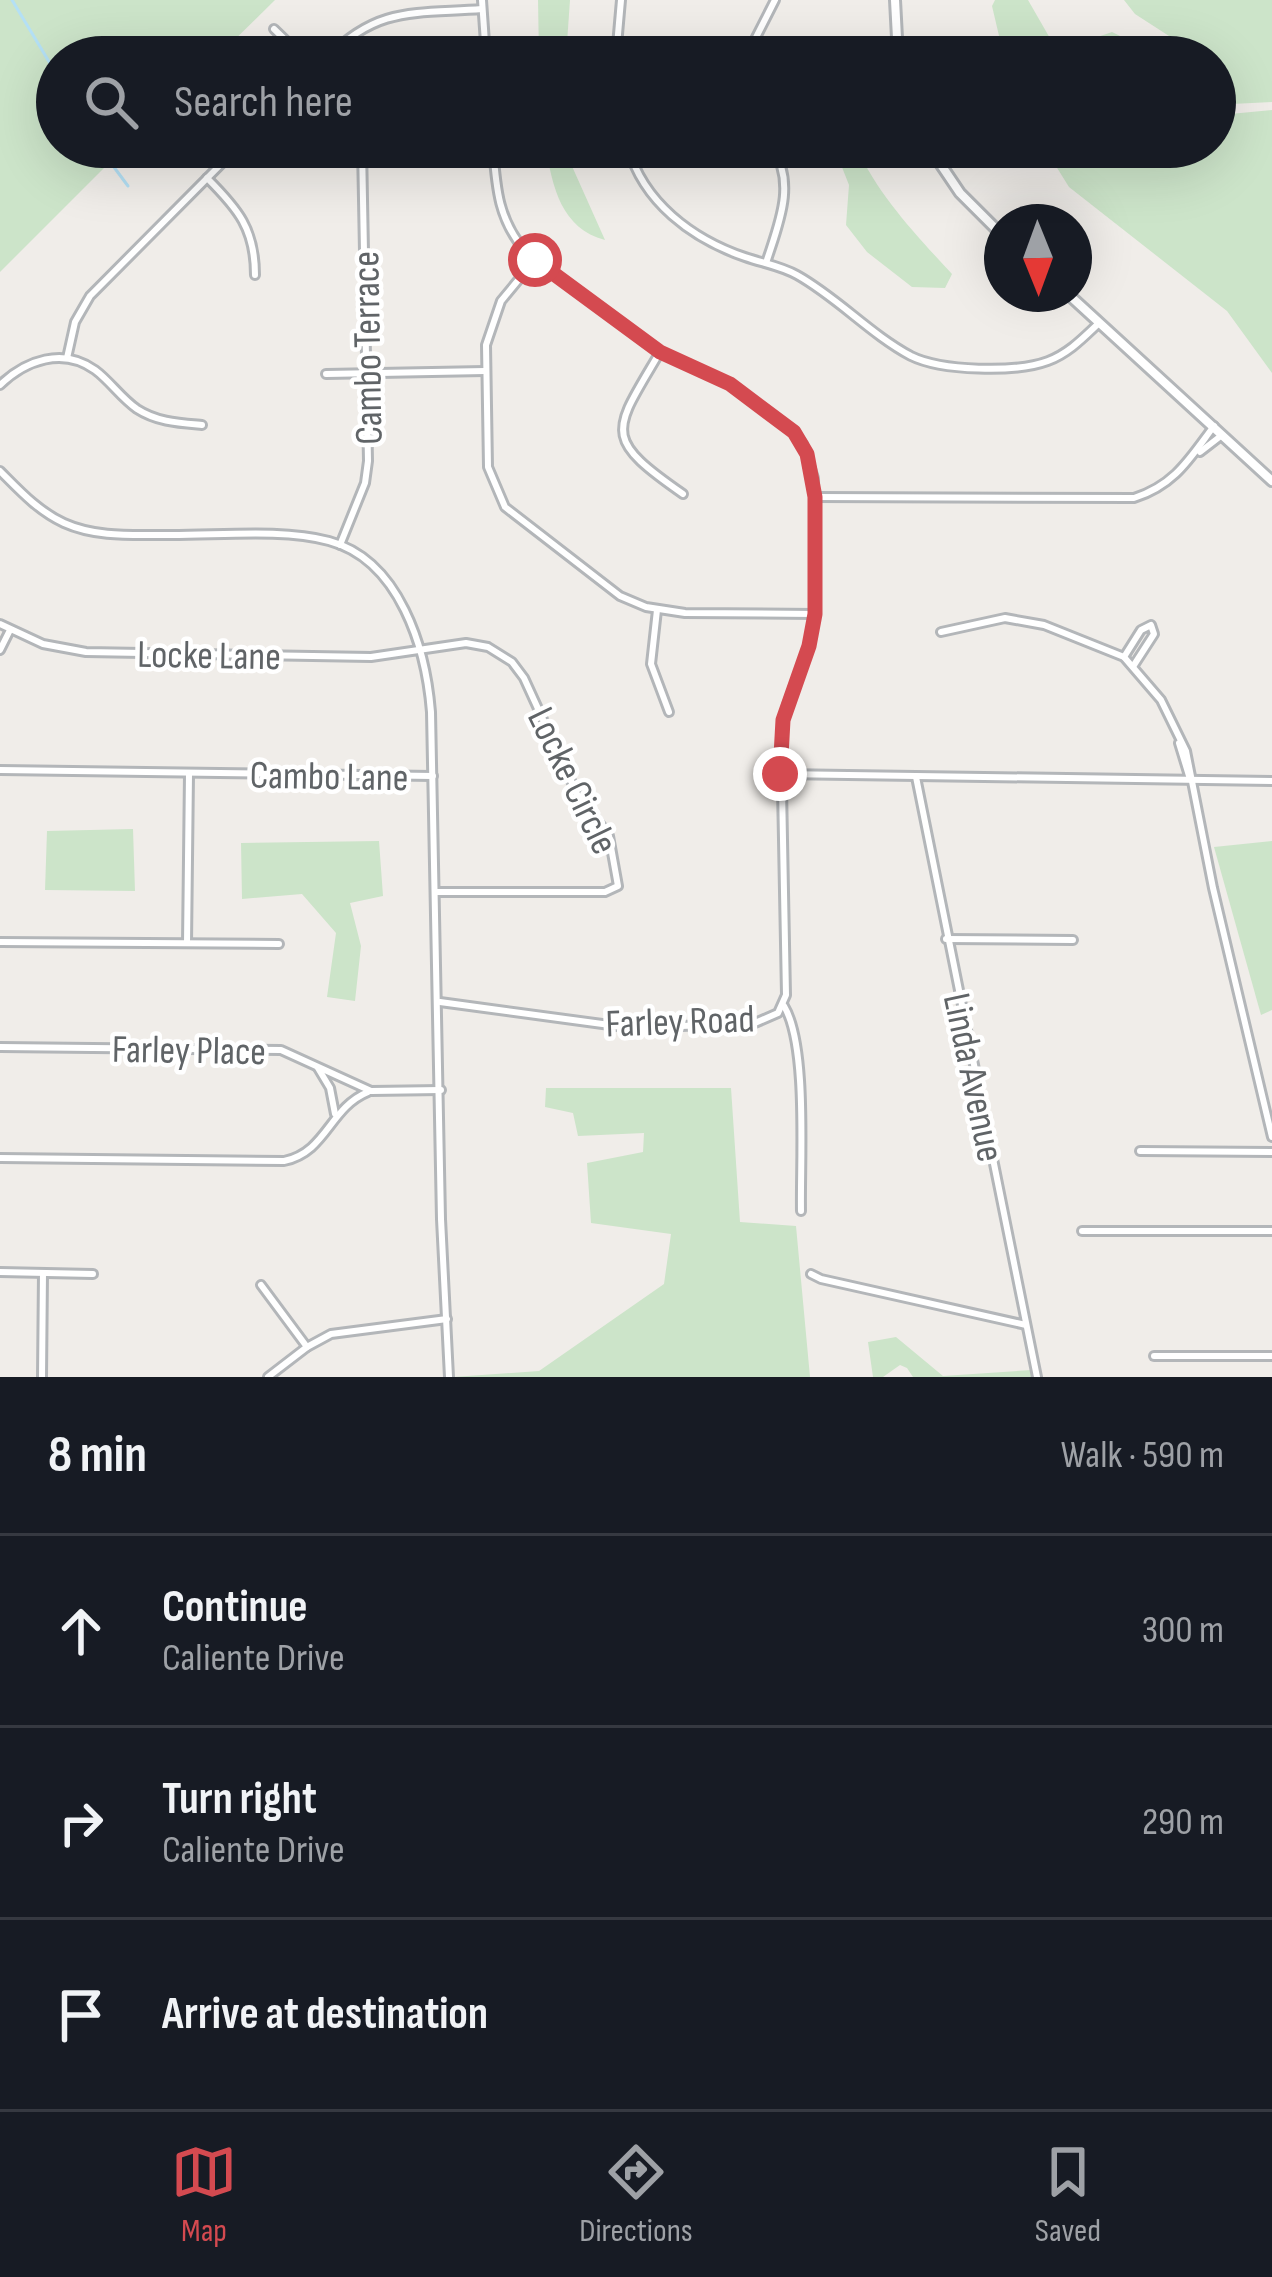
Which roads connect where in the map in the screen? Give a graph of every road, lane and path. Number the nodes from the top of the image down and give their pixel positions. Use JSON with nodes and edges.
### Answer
{"nodes":[{"id":1,"x":621,"y":0,"type":"edge"},
{"id":2,"x":775,"y":0,"type":"edge"},
{"id":3,"x":895,"y":0,"type":"edge"},
{"id":4,"x":482,"y":4,"type":"edge"},
{"id":5,"x":274,"y":28,"type":"dead end"},
{"id":6,"x":282,"y":36,"type":"edge"},
{"id":7,"x":350,"y":36,"type":"edge"},
{"id":8,"x":484,"y":36,"type":"edge"},
{"id":9,"x":618,"y":36,"type":"edge"},
{"id":10,"x":757,"y":36,"type":"edge"},
{"id":11,"x":897,"y":36,"type":"edge"},
{"id":12,"x":217,"y":168,"type":"edge"},
{"id":13,"x":362,"y":168,"type":"edge"},
{"id":14,"x":495,"y":168,"type":"edge"},
{"id":15,"x":637,"y":168,"type":"edge"},
{"id":16,"x":783,"y":168,"type":"edge"},
{"id":17,"x":943,"y":168,"type":"edge"},
{"id":18,"x":207,"y":178,"type":"junction"},
{"id":19,"x":984,"y":217,"type":"edge"},
{"id":20,"x":535,"y":260,"type":"junction"},
{"id":21,"x":766,"y":263,"type":"junction"},
{"id":22,"x":255,"y":274,"type":"dead end"},
{"id":23,"x":1088,"y":312,"type":"edge"},
{"id":24,"x":1099,"y":322,"type":"junction"},
{"id":25,"x":660,"y":352,"type":"junction"},
{"id":26,"x":67,"y":358,"type":"junction"},
{"id":27,"x":485,"y":371,"type":"junction"},
{"id":28,"x":367,"y":373,"type":"junction"},
{"id":29,"x":326,"y":374,"type":"dead end"},
{"id":30,"x":0,"y":385,"type":"edge"},
{"id":31,"x":202,"y":425,"type":"dead end"},
{"id":32,"x":1214,"y":426,"type":"junction"},
{"id":33,"x":1223,"y":434,"type":"junction"},
{"id":34,"x":1197,"y":454,"type":"junction"},
{"id":35,"x":0,"y":471,"type":"edge"},
{"id":36,"x":1272,"y":481,"type":"edge"},
{"id":37,"x":683,"y":494,"type":"dead end"},
{"id":38,"x":815,"y":497,"type":"junction"},
{"id":39,"x":340,"y":544,"type":"junction"},
{"id":40,"x":657,"y":610,"type":"junction"},
{"id":41,"x":815,"y":614,"type":"junction"},
{"id":42,"x":0,"y":624,"type":"edge"},
{"id":43,"x":10,"y":630,"type":"junction"},
{"id":44,"x":941,"y":632,"type":"dead end"},
{"id":45,"x":0,"y":650,"type":"edge"},
{"id":46,"x":423,"y":650,"type":"junction"},
{"id":47,"x":1124,"y":657,"type":"junction"},
{"id":48,"x":1134,"y":664,"type":"junction"},
{"id":49,"x":669,"y":712,"type":"dead end"},
{"id":50,"x":0,"y":770,"type":"edge"},
{"id":51,"x":189,"y":774,"type":"junction"},
{"id":52,"x":780,"y":774,"type":"junction"},
{"id":53,"x":433,"y":776,"type":"junction"},
{"id":54,"x":916,"y":777,"type":"junction"},
{"id":55,"x":1190,"y":779,"type":"junction"},
{"id":56,"x":1272,"y":781,"type":"edge"},
{"id":57,"x":436,"y":892,"type":"junction"},
{"id":58,"x":946,"y":939,"type":"junction"},
{"id":59,"x":1072,"y":940,"type":"dead end"},
{"id":60,"x":0,"y":942,"type":"edge"},
{"id":61,"x":187,"y":944,"type":"junction"},
{"id":62,"x":278,"y":944,"type":"dead end"},
{"id":63,"x":440,"y":1001,"type":"junction"},
{"id":64,"x":784,"y":1006,"type":"junction"},
{"id":65,"x":0,"y":1047,"type":"edge"},
{"id":66,"x":315,"y":1064,"type":"junction"},
{"id":67,"x":441,"y":1090,"type":"junction"},
{"id":68,"x":371,"y":1091,"type":"junction"},
{"id":69,"x":335,"y":1114,"type":"junction"},
{"id":70,"x":1272,"y":1137,"type":"edge"},
{"id":71,"x":1140,"y":1150,"type":"dead end"},
{"id":72,"x":1272,"y":1152,"type":"edge"},
{"id":73,"x":0,"y":1158,"type":"edge"},
{"id":74,"x":801,"y":1211,"type":"dead end"},
{"id":75,"x":1082,"y":1231,"type":"dead end"},
{"id":76,"x":1272,"y":1231,"type":"edge"},
{"id":77,"x":0,"y":1272,"type":"edge"},
{"id":78,"x":43,"y":1273,"type":"junction"},
{"id":79,"x":93,"y":1274,"type":"dead end"},
{"id":80,"x":811,"y":1274,"type":"dead end"},
{"id":81,"x":261,"y":1285,"type":"dead end"},
{"id":82,"x":447,"y":1319,"type":"junction"},
{"id":83,"x":1026,"y":1324,"type":"junction"},
{"id":84,"x":307,"y":1347,"type":"junction"},
{"id":85,"x":1154,"y":1356,"type":"dead end"},
{"id":86,"x":1272,"y":1356,"type":"edge"},
{"id":87,"x":42,"y":1377,"type":"edge"},
{"id":88,"x":268,"y":1377,"type":"edge"},
{"id":89,"x":449,"y":1377,"type":"edge"},
{"id":90,"x":1037,"y":1377,"type":"edge"}],
"edges":[{"from":1,"to":9,"type":"street"},
{"from":2,"to":10,"type":"street"},
{"from":3,"to":11,"type":"street"},
{"from":4,"to":7,"type":"street"},
{"from":4,"to":8,"type":"street"},
{"from":5,"to":6,"type":"street"},
{"from":12,"to":18,"type":"street"},
{"from":13,"to":28,"type":"street","name":"Cambo Terrace"},
{"from":14,"to":20,"type":"street","name":"Farley Road"},
{"from":15,"to":21,"type":"street"},
{"from":16,"to":21,"type":"street"},
{"from":17,"to":19,"type":"street"},
{"from":18,"to":22,"type":"street"},
{"from":18,"to":26,"type":"street"},
{"from":20,"to":25,"type":"street","name":"Farley Road"},
{"from":20,"to":27,"type":"street"},
{"from":21,"to":24,"type":"street"},
{"from":23,"to":24,"type":"street"},
{"from":24,"to":32,"type":"street"},
{"from":25,"to":37,"type":"street"},
{"from":25,"to":38,"type":"street","name":"Farley Road"},
{"from":26,"to":30,"type":"street"},
{"from":26,"to":31,"type":"street"},
{"from":27,"to":28,"type":"street"},
{"from":27,"to":40,"type":"street"},
{"from":28,"to":29,"type":"street"},
{"from":28,"to":39,"type":"street","name":"Cambo Terrace"},
{"from":32,"to":33,"type":"street"},
{"from":32,"to":34,"type":"street"},
{"from":33,"to":34,"type":"street"},
{"from":33,"to":36,"type":"street"},
{"from":34,"to":38,"type":"street"},
{"from":35,"to":39,"type":"street"},
{"from":38,"to":41,"type":"street","name":"Farley Road"},
{"from":39,"to":46,"type":"street"},
{"from":40,"to":41,"type":"street"},
{"from":40,"to":49,"type":"street"},
{"from":41,"to":52,"type":"street","name":"Farley Road"},
{"from":42,"to":43,"type":"street","name":"Locke Lane"},
{"from":43,"to":45,"type":"street"},
{"from":43,"to":46,"type":"street","name":"Locke Lane"},
{"from":44,"to":47,"type":"street"},
{"from":46,"to":53,"type":"street"},
{"from":46,"to":57,"type":"street","name":"Locke Circle"},
{"from":47,"to":48,"type":"street"},
{"from":47,"to":48,"type":"street"},
{"from":48,"to":55,"type":"street"},
{"from":50,"to":51,"type":"street","name":"Cambo Lane"},
{"from":51,"to":53,"type":"street","name":"Cambo Lane"},
{"from":51,"to":61,"type":"street"},
{"from":52,"to":54,"type":"street"},
{"from":52,"to":64,"type":"street","name":"Farley Road"},
{"from":53,"to":57,"type":"street","name":"Cambo Lane"},
{"from":54,"to":55,"type":"street"},
{"from":54,"to":58,"type":"street","name":"Linda Avenue"},
{"from":55,"to":56,"type":"street"},
{"from":55,"to":70,"type":"street"},
{"from":57,"to":63,"type":"street","name":"Cambo Lane"},
{"from":58,"to":59,"type":"street"},
{"from":58,"to":83,"type":"street","name":"Linda Avenue"},
{"from":60,"to":61,"type":"street"},
{"from":61,"to":62,"type":"street"},
{"from":63,"to":64,"type":"street","name":"Farley Road"},
{"from":63,"to":67,"type":"street"},
{"from":64,"to":74,"type":"street"},
{"from":65,"to":66,"type":"street","name":"Farley Place"},
{"from":66,"to":68,"type":"street","name":"Farley Place"},
{"from":66,"to":69,"type":"street"},
{"from":67,"to":68,"type":"street","name":"Farley Place"},
{"from":67,"to":82,"type":"street"},
{"from":68,"to":69,"type":"street"},
{"from":69,"to":73,"type":"street"},
{"from":71,"to":72,"type":"street"},
{"from":75,"to":76,"type":"street"},
{"from":77,"to":78,"type":"street"},
{"from":78,"to":79,"type":"street"},
{"from":78,"to":87,"type":"street"},
{"from":80,"to":83,"type":"street"},
{"from":81,"to":84,"type":"street"},
{"from":82,"to":84,"type":"street"},
{"from":82,"to":89,"type":"street"},
{"from":83,"to":90,"type":"street","name":"Linda Avenue"},
{"from":84,"to":88,"type":"street"},
{"from":85,"to":86,"type":"street"}]}
